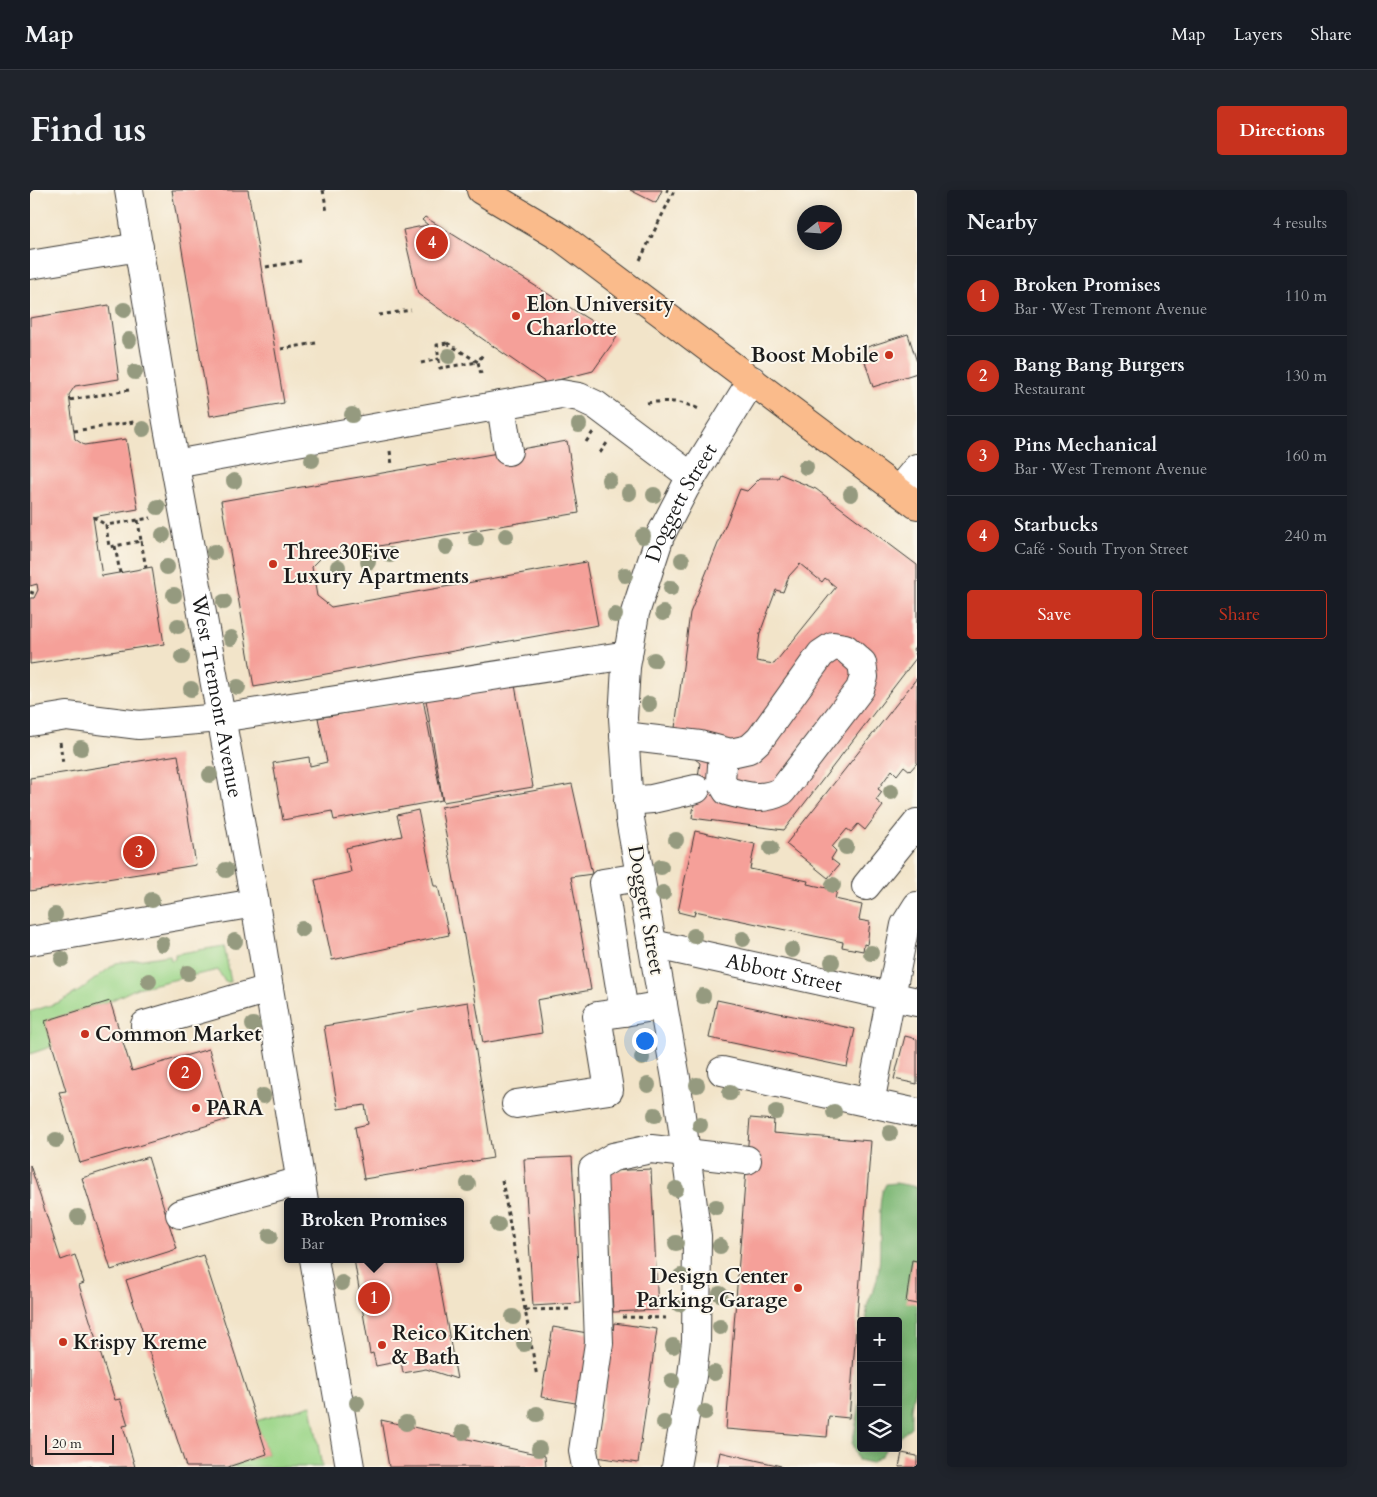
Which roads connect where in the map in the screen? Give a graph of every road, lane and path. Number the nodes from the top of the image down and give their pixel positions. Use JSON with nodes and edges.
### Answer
{"nodes":[{"id":1,"x":129,"y":190,"type":"edge"},
{"id":2,"x":323,"y":190,"type":"edge"},
{"id":3,"x":481,"y":190,"type":"edge"},
{"id":4,"x":666,"y":190,"type":"edge"},
{"id":5,"x":327,"y":212,"type":"dead end"},
{"id":6,"x":139,"y":247,"type":"junction"},
{"id":7,"x":640,"y":260,"type":"dead end"},
{"id":8,"x":302,"y":261,"type":"dead end"},
{"id":9,"x":30,"y":265,"type":"edge"},
{"id":10,"x":266,"y":267,"type":"dead end"},
{"id":11,"x":412,"y":310,"type":"dead end"},
{"id":12,"x":379,"y":315,"type":"dead end"},
{"id":13,"x":316,"y":343,"type":"dead end"},
{"id":14,"x":281,"y":349,"type":"dead end"},
{"id":15,"x":484,"y":354,"type":"dead end"},
{"id":16,"x":439,"y":359,"type":"junction"},
{"id":17,"x":478,"y":362,"type":"junction"},
{"id":18,"x":421,"y":363,"type":"dead end"},
{"id":19,"x":480,"y":374,"type":"dead end"},
{"id":20,"x":752,"y":380,"type":"junction"},
{"id":21,"x":129,"y":390,"type":"dead end"},
{"id":22,"x":70,"y":400,"type":"dead end"},
{"id":23,"x":647,"y":403,"type":"dead end"},
{"id":24,"x":501,"y":405,"type":"junction"},
{"id":25,"x":699,"y":409,"type":"dead end"},
{"id":26,"x":134,"y":422,"type":"dead end"},
{"id":27,"x":74,"y":431,"type":"dead end"},
{"id":28,"x":508,"y":451,"type":"dead end"},
{"id":29,"x":175,"y":464,"type":"junction"},
{"id":30,"x":917,"y":468,"type":"edge"},
{"id":31,"x":692,"y":477,"type":"junction"},
{"id":32,"x":908,"y":498,"type":"edge"},
{"id":33,"x":93,"y":516,"type":"dead end"},
{"id":34,"x":151,"y":518,"type":"dead end"},
{"id":35,"x":138,"y":520,"type":"junction"},
{"id":36,"x":106,"y":525,"type":"junction"},
{"id":37,"x":141,"y":541,"type":"junction"},
{"id":38,"x":116,"y":546,"type":"junction"},
{"id":39,"x":146,"y":568,"type":"dead end"},
{"id":40,"x":120,"y":573,"type":"dead end"},
{"id":41,"x":30,"y":592,"type":"edge"},
{"id":42,"x":36,"y":594,"type":"dead end"},
{"id":43,"x":628,"y":655,"type":"junction"},
{"id":44,"x":220,"y":718,"type":"junction"},
{"id":45,"x":30,"y":722,"type":"edge"},
{"id":46,"x":624,"y":736,"type":"junction"},
{"id":47,"x":723,"y":751,"type":"junction"},
{"id":48,"x":696,"y":789,"type":"dead end"},
{"id":49,"x":628,"y":801,"type":"junction"},
{"id":50,"x":912,"y":839,"type":"edge"},
{"id":51,"x":640,"y":877,"type":"junction"},
{"id":52,"x":866,"y":886,"type":"dead end"},
{"id":53,"x":255,"y":903,"type":"junction"},
{"id":54,"x":917,"y":906,"type":"edge"},
{"id":55,"x":30,"y":941,"type":"edge"},
{"id":56,"x":652,"y":944,"type":"junction"},
{"id":57,"x":269,"y":989,"type":"junction"},
{"id":58,"x":904,"y":999,"type":"edge"},
{"id":59,"x":662,"y":1006,"type":"junction"},
{"id":60,"x":624,"y":1012,"type":"junction"},
{"id":61,"x":145,"y":1026,"type":"dead end"},
{"id":62,"x":722,"y":1071,"type":"dead end"},
{"id":63,"x":870,"y":1103,"type":"junction"},
{"id":64,"x":516,"y":1104,"type":"dead end"},
{"id":65,"x":917,"y":1113,"type":"edge"},
{"id":66,"x":687,"y":1153,"type":"junction"},
{"id":67,"x":747,"y":1160,"type":"dead end"},
{"id":68,"x":502,"y":1180,"type":"dead end"},
{"id":69,"x":303,"y":1191,"type":"edge"},
{"id":70,"x":180,"y":1214,"type":"dead end"},
{"id":71,"x":315,"y":1263,"type":"edge"},
{"id":72,"x":568,"y":1307,"type":"dead end"},
{"id":73,"x":525,"y":1310,"type":"junction"},
{"id":74,"x":620,"y":1317,"type":"dead end"},
{"id":75,"x":669,"y":1318,"type":"dead end"},
{"id":76,"x":537,"y":1377,"type":"dead end"},
{"id":77,"x":350,"y":1467,"type":"edge"},
{"id":78,"x":586,"y":1467,"type":"edge"},
{"id":79,"x":676,"y":1467,"type":"edge"}],
"edges":[{"from":1,"to":6,"type":"street","name":"West Tremont Avenue"},
{"from":2,"to":5,"type":"path"},
{"from":3,"to":20,"type":"main road"},
{"from":4,"to":7,"type":"path"},
{"from":6,"to":9,"type":"street"},
{"from":6,"to":29,"type":"street","name":"West Tremont Avenue"},
{"from":8,"to":10,"type":"path"},
{"from":11,"to":12,"type":"path"},
{"from":13,"to":14,"type":"path"},
{"from":15,"to":17,"type":"path"},
{"from":16,"to":17,"type":"path"},
{"from":16,"to":17,"type":"path"},
{"from":16,"to":18,"type":"path"},
{"from":17,"to":19,"type":"path"},
{"from":20,"to":31,"type":"street","name":"Doggett Street"},
{"from":20,"to":32,"type":"main road"},
{"from":21,"to":22,"type":"path"},
{"from":23,"to":25,"type":"path"},
{"from":24,"to":28,"type":"street"},
{"from":24,"to":29,"type":"street"},
{"from":24,"to":31,"type":"street"},
{"from":26,"to":27,"type":"path"},
{"from":29,"to":44,"type":"street","name":"West Tremont Avenue"},
{"from":30,"to":32,"type":"street"},
{"from":31,"to":43,"type":"street","name":"Doggett Street"},
{"from":33,"to":36,"type":"path"},
{"from":34,"to":35,"type":"path"},
{"from":35,"to":36,"type":"path"},
{"from":35,"to":37,"type":"path"},
{"from":36,"to":38,"type":"path"},
{"from":37,"to":38,"type":"path"},
{"from":37,"to":39,"type":"path"},
{"from":38,"to":40,"type":"path"},
{"from":41,"to":42,"type":"path"},
{"from":43,"to":44,"type":"street"},
{"from":43,"to":46,"type":"street","name":"Doggett Street"},
{"from":44,"to":45,"type":"street"},
{"from":44,"to":53,"type":"street","name":"West Tremont Avenue"},
{"from":46,"to":47,"type":"street"},
{"from":46,"to":49,"type":"street","name":"Doggett Street"},
{"from":47,"to":47,"type":"street"},
{"from":48,"to":49,"type":"street"},
{"from":49,"to":51,"type":"street","name":"Doggett Street"},
{"from":50,"to":52,"type":"street"},
{"from":51,"to":56,"type":"street","name":"Doggett Street"},
{"from":51,"to":60,"type":"street"},
{"from":53,"to":55,"type":"street"},
{"from":53,"to":57,"type":"street","name":"West Tremont Avenue"},
{"from":54,"to":58,"type":"street"},
{"from":56,"to":58,"type":"street","name":"Abbott Street"},
{"from":56,"to":59,"type":"street","name":"Doggett Street"},
{"from":57,"to":61,"type":"street"},
{"from":57,"to":69,"type":"street","name":"West Tremont Avenue"},
{"from":58,"to":63,"type":"street"},
{"from":59,"to":60,"type":"street"},
{"from":59,"to":66,"type":"street","name":"Doggett Street"},
{"from":60,"to":64,"type":"street"},
{"from":62,"to":63,"type":"street"},
{"from":63,"to":65,"type":"street"},
{"from":66,"to":67,"type":"street"},
{"from":66,"to":78,"type":"street"},
{"from":66,"to":79,"type":"street","name":"Doggett Street"},
{"from":68,"to":73,"type":"path"},
{"from":69,"to":70,"type":"street"},
{"from":71,"to":77,"type":"street"},
{"from":72,"to":73,"type":"path"},
{"from":73,"to":76,"type":"path"},
{"from":74,"to":75,"type":"path"}]}
